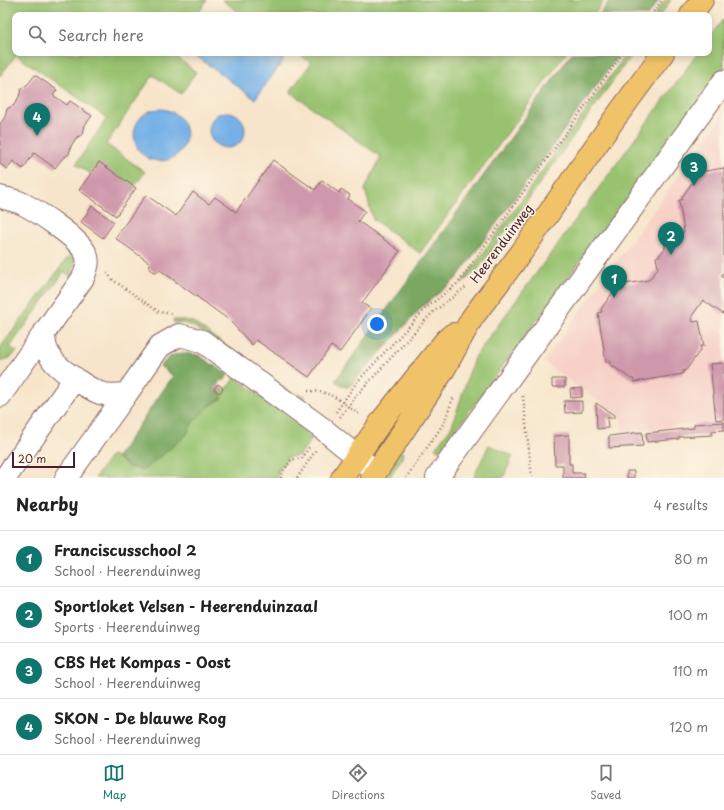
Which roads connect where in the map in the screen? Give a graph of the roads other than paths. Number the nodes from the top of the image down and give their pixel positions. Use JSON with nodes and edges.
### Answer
{"nodes":[{"id":1,"x":702,"y":0,"type":"edge"},
{"id":2,"x":693,"y":12,"type":"edge"},
{"id":3,"x":661,"y":56,"type":"edge"},
{"id":4,"x":724,"y":81,"type":"edge"},
{"id":5,"x":0,"y":197,"type":"edge"},
{"id":6,"x":472,"y":318,"type":"junction"},
{"id":7,"x":44,"y":332,"type":"junction"},
{"id":8,"x":76,"y":378,"type":"junction"},
{"id":9,"x":2,"y":390,"type":"edge"},
{"id":10,"x":127,"y":393,"type":"junction"},
{"id":11,"x":356,"y":456,"type":"junction"},
{"id":12,"x":374,"y":475,"type":"edge"},
{"id":13,"x":5,"y":478,"type":"edge"},
{"id":14,"x":66,"y":478,"type":"edge"},
{"id":15,"x":342,"y":478,"type":"edge"},
{"id":16,"x":437,"y":478,"type":"edge"}],
"edges":[{"from":1,"to":2,"type":"main road"},
{"from":3,"to":6,"type":"main road","name":"Heerenduinweg"},
{"from":4,"to":16,"type":"street"},
{"from":5,"to":7,"type":"street"},
{"from":6,"to":11,"type":"main road","name":"Heerenduinweg"},
{"from":6,"to":12,"type":"main road","name":"Heerenduinweg"},
{"from":7,"to":8,"type":"street"},
{"from":7,"to":9,"type":"street"},
{"from":8,"to":10,"type":"street"},
{"from":8,"to":13,"type":"street"},
{"from":10,"to":11,"type":"street","name":"Heerenduinweg"},
{"from":10,"to":14,"type":"street","name":"Heerenduinweg"},
{"from":11,"to":12,"type":"street","name":"Heerenduinweg"},
{"from":11,"to":15,"type":"main road","name":"Heerenduinweg"}]}
